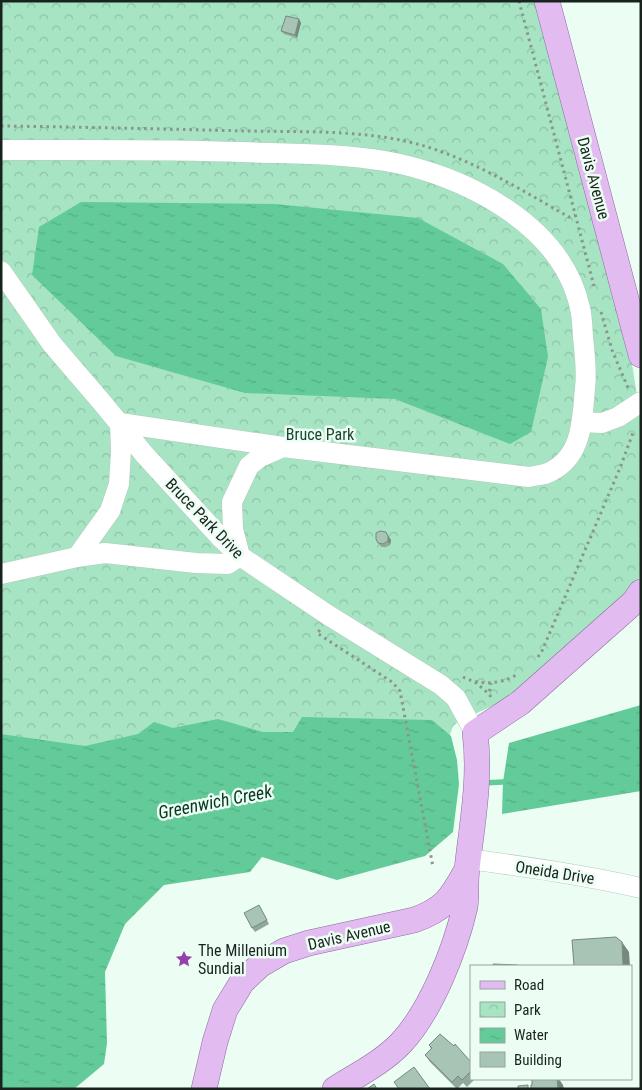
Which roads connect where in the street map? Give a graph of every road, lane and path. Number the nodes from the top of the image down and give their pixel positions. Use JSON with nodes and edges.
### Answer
{"nodes":[{"id":1,"x":519,"y":1,"type":"edge"},
{"id":2,"x":547,"y":1,"type":"edge"},
{"id":3,"x":1,"y":150,"type":"edge"},
{"id":4,"x":1,"y":271,"type":"edge"},
{"id":5,"x":597,"y":295,"type":"dead end"},
{"id":6,"x":599,"y":304,"type":"dead end"},
{"id":7,"x":641,"y":355,"type":"edge"},
{"id":8,"x":638,"y":404,"type":"edge"},
{"id":9,"x":120,"y":422,"type":"junction"},
{"id":10,"x":582,"y":422,"type":"junction"},
{"id":11,"x":283,"y":447,"type":"junction"},
{"id":12,"x":240,"y":556,"type":"junction"},
{"id":13,"x":77,"y":557,"type":"junction"},
{"id":14,"x":1,"y":574,"type":"edge"},
{"id":15,"x":641,"y":592,"type":"edge"},
{"id":16,"x":324,"y":623,"type":"dead end"},
{"id":17,"x":535,"y":661,"type":"dead end"},
{"id":18,"x":523,"y":670,"type":"dead end"},
{"id":19,"x":457,"y":674,"type":"dead end"},
{"id":20,"x":475,"y":682,"type":"junction"},
{"id":21,"x":489,"y":694,"type":"dead end"},
{"id":22,"x":477,"y":743,"type":"junction"},
{"id":23,"x":468,"y":864,"type":"junction"},
{"id":24,"x":434,"y":867,"type":"dead end"},
{"id":25,"x":641,"y":888,"type":"edge"},
{"id":26,"x":204,"y":1089,"type":"edge"},
{"id":27,"x":335,"y":1089,"type":"edge"}],
"edges":[{"from":1,"to":5,"type":"path"},
{"from":2,"to":7,"type":"main road","name":"Davis Avenue"},
{"from":3,"to":10,"type":"street"},
{"from":4,"to":9,"type":"street","name":"Bruce Park Drive"},
{"from":6,"to":8,"type":"path"},
{"from":8,"to":10,"type":"street"},
{"from":8,"to":17,"type":"path"},
{"from":9,"to":11,"type":"street"},
{"from":9,"to":12,"type":"street","name":"Bruce Park Drive"},
{"from":9,"to":13,"type":"street"},
{"from":10,"to":11,"type":"street"},
{"from":11,"to":12,"type":"street"},
{"from":12,"to":13,"type":"street"},
{"from":12,"to":22,"type":"street","name":"Bruce Park Drive"},
{"from":13,"to":14,"type":"street"},
{"from":15,"to":22,"type":"main road"},
{"from":16,"to":24,"type":"path"},
{"from":18,"to":20,"type":"path"},
{"from":19,"to":20,"type":"path"},
{"from":20,"to":21,"type":"path"},
{"from":22,"to":23,"type":"main road","name":"Davis Avenue"},
{"from":23,"to":25,"type":"street","name":"Oneida Drive"},
{"from":23,"to":26,"type":"main road","name":"Davis Avenue"},
{"from":23,"to":27,"type":"main road","name":"Davis Avenue"}]}
